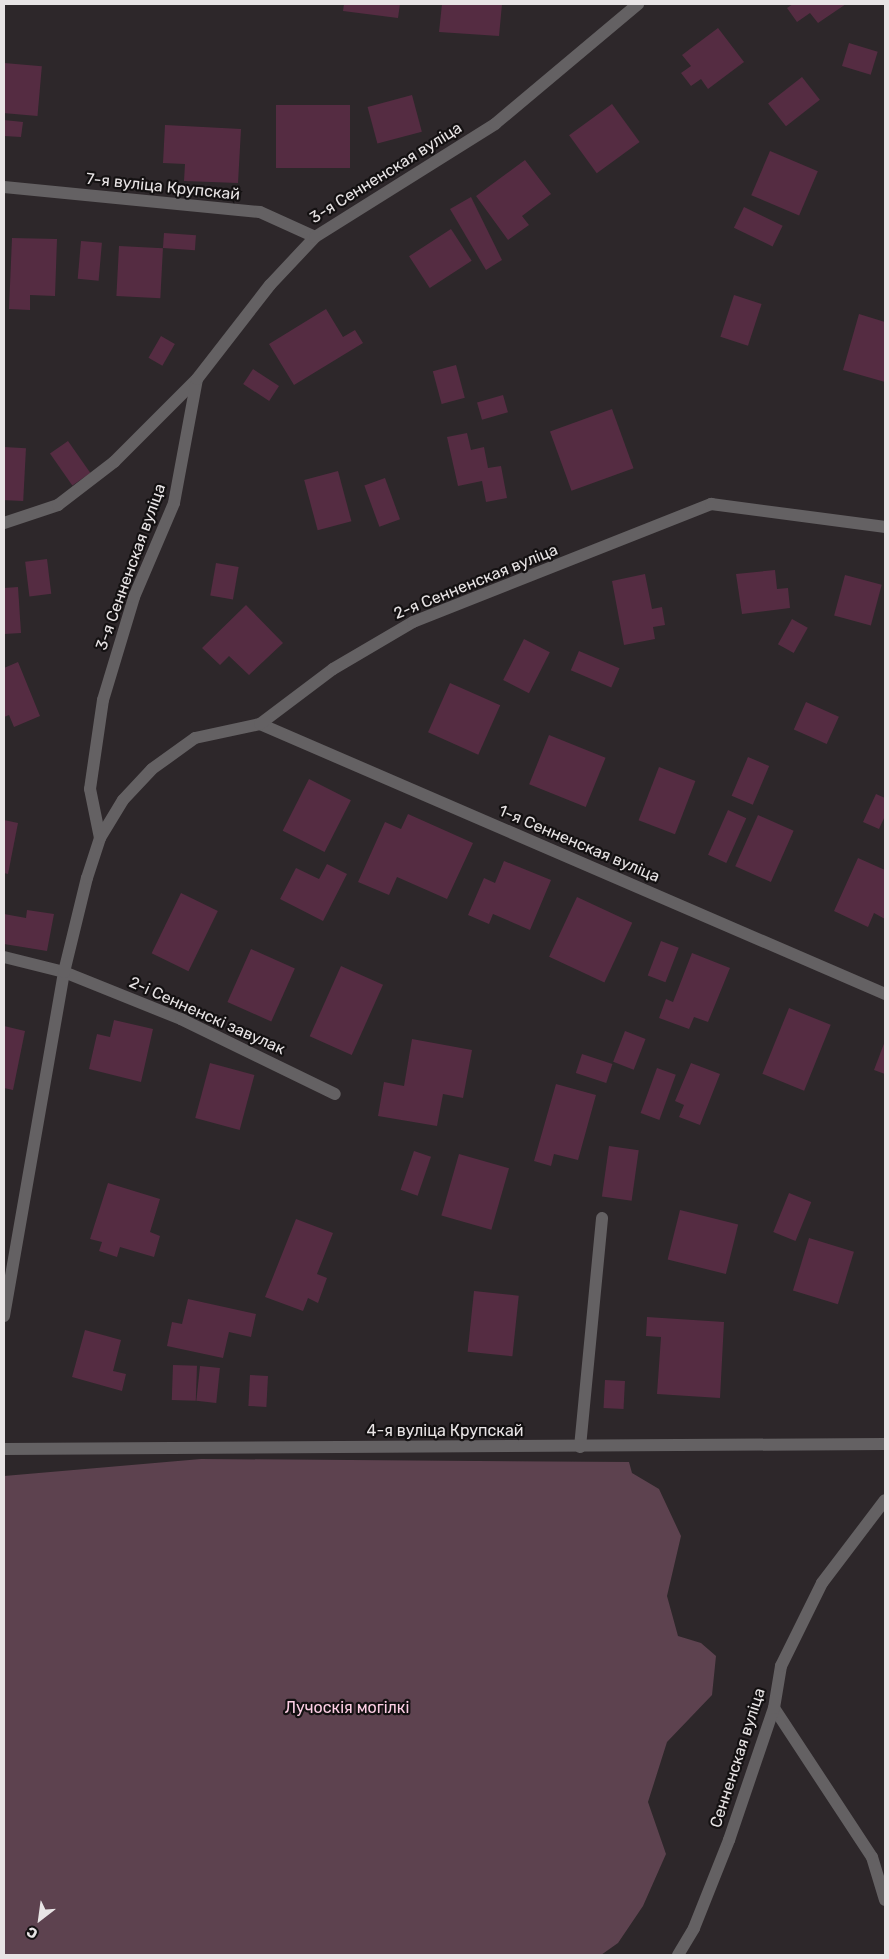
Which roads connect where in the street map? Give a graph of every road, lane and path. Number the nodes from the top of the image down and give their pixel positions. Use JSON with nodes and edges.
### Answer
{"nodes":[{"id":1,"x":638,"y":4,"type":"edge"},
{"id":2,"x":4,"y":187,"type":"edge"},
{"id":3,"x":315,"y":237,"type":"junction"},
{"id":4,"x":198,"y":379,"type":"junction"},
{"id":5,"x":4,"y":523,"type":"edge"},
{"id":6,"x":885,"y":527,"type":"edge"},
{"id":7,"x":260,"y":724,"type":"junction"},
{"id":8,"x":100,"y":838,"type":"junction"},
{"id":9,"x":4,"y":957,"type":"edge"},
{"id":10,"x":64,"y":972,"type":"junction"},
{"id":11,"x":885,"y":994,"type":"edge"},
{"id":12,"x":336,"y":1094,"type":"dead end"},
{"id":13,"x":602,"y":1218,"type":"dead end"},
{"id":14,"x":6,"y":1286,"type":"edge"},
{"id":15,"x":4,"y":1316,"type":"edge"},
{"id":16,"x":885,"y":1444,"type":"edge"},
{"id":17,"x":580,"y":1447,"type":"junction"},
{"id":18,"x":4,"y":1449,"type":"edge"},
{"id":19,"x":885,"y":1500,"type":"edge"},
{"id":20,"x":774,"y":1708,"type":"junction"},
{"id":21,"x":885,"y":1900,"type":"edge"},
{"id":22,"x":678,"y":1955,"type":"edge"}],
"edges":[{"from":1,"to":3,"type":"street","name":"3-я Сенненская вуліца"},
{"from":2,"to":3,"type":"street","name":"7-я вуліца Крупскай"},
{"from":3,"to":4,"type":"street","name":"3-я Сенненская вуліца"},
{"from":4,"to":5,"type":"street"},
{"from":4,"to":8,"type":"street","name":"3-я Сенненская вуліца"},
{"from":6,"to":7,"type":"street","name":"2-я Сенненская вуліца"},
{"from":7,"to":8,"type":"street","name":"2-я Сенненская вуліца"},
{"from":7,"to":11,"type":"street","name":"1-я Сенненская вуліца"},
{"from":8,"to":10,"type":"street","name":"2-я Сенненская вуліца"},
{"from":9,"to":10,"type":"street","name":"2-і Сенненскі завулак"},
{"from":10,"to":12,"type":"street","name":"2-і Сенненскі завулак"},
{"from":10,"to":14,"type":"street","name":"2-я Сенненская вуліца"},
{"from":13,"to":17,"type":"street"},
{"from":14,"to":15,"type":"street","name":"2-я Сенненская вуліца"},
{"from":16,"to":17,"type":"street","name":"4-я вуліца Крупскай"},
{"from":17,"to":18,"type":"street","name":"4-я вуліца Крупскай"},
{"from":19,"to":20,"type":"street","name":"Сенненская вуліца"},
{"from":20,"to":21,"type":"street"},
{"from":20,"to":22,"type":"street","name":"Сенненская вуліца"}]}
